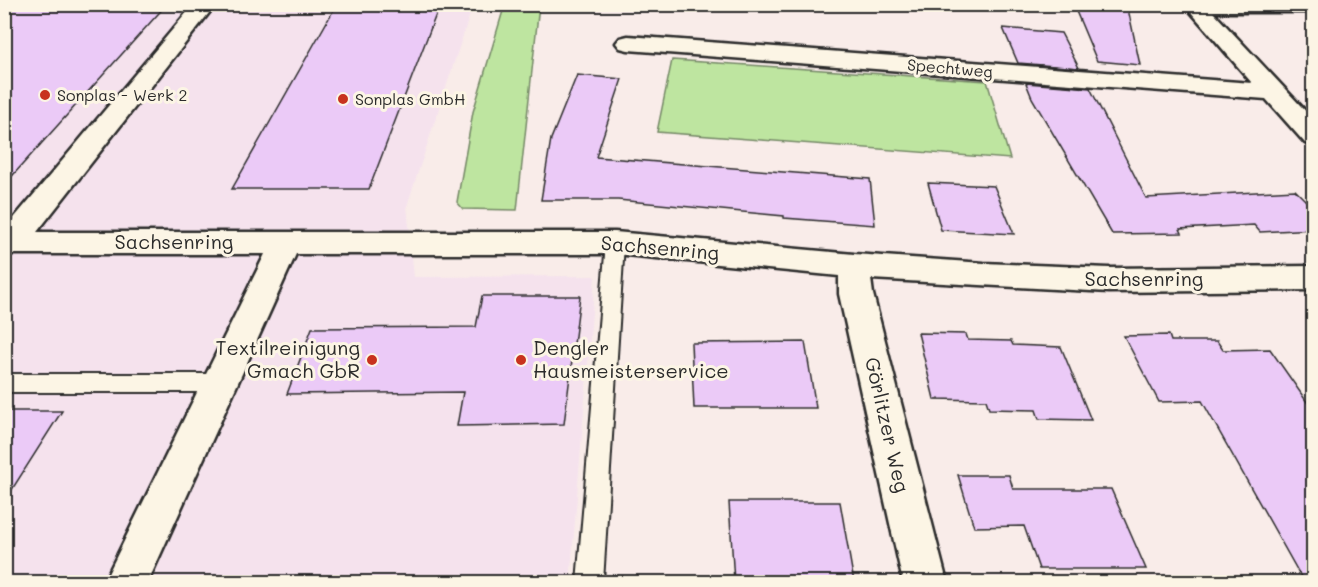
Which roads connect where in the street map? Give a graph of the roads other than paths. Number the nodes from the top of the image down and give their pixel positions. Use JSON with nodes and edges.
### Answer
{"nodes":[{"id":1,"x":206,"y":4,"type":"edge"},
{"id":2,"x":1195,"y":5,"type":"edge"},
{"id":3,"x":1314,"y":5,"type":"edge"},
{"id":4,"x":628,"y":43,"type":"dead end"},
{"id":5,"x":1272,"y":92,"type":"junction"},
{"id":6,"x":1314,"y":137,"type":"edge"},
{"id":7,"x":286,"y":242,"type":"junction"},
{"id":8,"x":8,"y":243,"type":"edge"},
{"id":9,"x":615,"y":243,"type":"junction"},
{"id":10,"x":854,"y":266,"type":"junction"},
{"id":11,"x":1314,"y":278,"type":"edge"},
{"id":12,"x":4,"y":383,"type":"edge"},
{"id":13,"x":219,"y":383,"type":"junction"},
{"id":14,"x":126,"y":582,"type":"edge"},
{"id":15,"x":591,"y":582,"type":"edge"},
{"id":16,"x":925,"y":582,"type":"edge"}],
"edges":[{"from":1,"to":8,"type":"street"},
{"from":2,"to":3,"type":"street"},
{"from":2,"to":5,"type":"street"},
{"from":4,"to":5,"type":"street","name":"Spechtweg"},
{"from":5,"to":6,"type":"street"},
{"from":7,"to":8,"type":"street","name":"Sachsenring"},
{"from":7,"to":9,"type":"street","name":"Sachsenring"},
{"from":7,"to":13,"type":"street"},
{"from":9,"to":10,"type":"street","name":"Sachsenring"},
{"from":9,"to":15,"type":"lane"},
{"from":10,"to":11,"type":"street","name":"Sachsenring"},
{"from":10,"to":16,"type":"street","name":"Görlitzer Weg"},
{"from":12,"to":13,"type":"lane"},
{"from":13,"to":14,"type":"street"}]}
